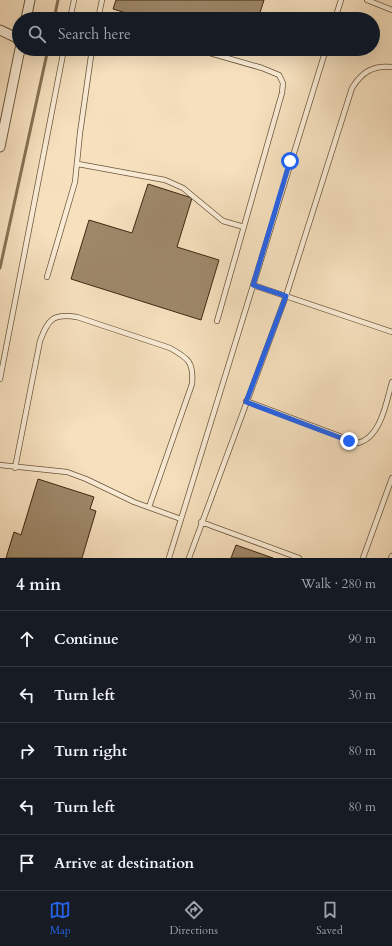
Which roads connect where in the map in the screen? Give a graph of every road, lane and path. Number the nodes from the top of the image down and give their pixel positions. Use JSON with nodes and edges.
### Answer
{"nodes":[{"id":1,"x":30,"y":0,"type":"edge"},
{"id":2,"x":74,"y":0,"type":"edge"},
{"id":3,"x":102,"y":0,"type":"edge"},
{"id":4,"x":341,"y":0,"type":"edge"},
{"id":5,"x":367,"y":0,"type":"edge"},
{"id":6,"x":392,"y":10,"type":"edge"},
{"id":7,"x":27,"y":12,"type":"edge"},
{"id":8,"x":71,"y":12,"type":"edge"},
{"id":9,"x":99,"y":12,"type":"edge"},
{"id":10,"x":337,"y":12,"type":"edge"},
{"id":11,"x":0,"y":30,"type":"edge"},
{"id":12,"x":12,"y":36,"type":"edge"},
{"id":13,"x":19,"y":56,"type":"edge"},
{"id":14,"x":63,"y":56,"type":"edge"},
{"id":15,"x":91,"y":56,"type":"edge"},
{"id":16,"x":220,"y":56,"type":"edge"},
{"id":17,"x":324,"y":56,"type":"edge"},
{"id":18,"x":392,"y":67,"type":"edge"},
{"id":19,"x":0,"y":147,"type":"edge"},
{"id":20,"x":78,"y":164,"type":"junction"},
{"id":21,"x":244,"y":227,"type":"junction"},
{"id":22,"x":47,"y":276,"type":"dead end"},
{"id":23,"x":253,"y":285,"type":"junction"},
{"id":24,"x":286,"y":296,"type":"junction"},
{"id":25,"x":217,"y":321,"type":"dead end"},
{"id":26,"x":392,"y":332,"type":"edge"},
{"id":27,"x":0,"y":379,"type":"edge"},
{"id":28,"x":392,"y":382,"type":"edge"},
{"id":29,"x":246,"y":402,"type":"junction"},
{"id":30,"x":0,"y":465,"type":"edge"},
{"id":31,"x":15,"y":468,"type":"junction"},
{"id":32,"x":392,"y":478,"type":"edge"},
{"id":33,"x":149,"y":507,"type":"junction"},
{"id":34,"x":181,"y":519,"type":"junction"},
{"id":35,"x":201,"y":522,"type":"junction"},
{"id":36,"x":169,"y":558,"type":"edge"},
{"id":37,"x":189,"y":558,"type":"edge"},
{"id":38,"x":299,"y":558,"type":"edge"},
{"id":39,"x":362,"y":558,"type":"edge"}],
"edges":[{"from":1,"to":7,"type":"street"},
{"from":2,"to":8,"type":"lane"},
{"from":3,"to":9,"type":"lane"},
{"from":4,"to":10,"type":"lane"},
{"from":5,"to":6,"type":"lane"},
{"from":11,"to":12,"type":"street"},
{"from":13,"to":19,"type":"street"},
{"from":14,"to":27,"type":"lane"},
{"from":15,"to":20,"type":"lane"},
{"from":16,"to":21,"type":"lane"},
{"from":17,"to":23,"type":"lane"},
{"from":18,"to":24,"type":"lane"},
{"from":20,"to":21,"type":"lane"},
{"from":20,"to":22,"type":"lane"},
{"from":21,"to":25,"type":"lane"},
{"from":23,"to":24,"type":"lane"},
{"from":23,"to":34,"type":"lane"},
{"from":24,"to":26,"type":"lane"},
{"from":24,"to":29,"type":"lane"},
{"from":28,"to":29,"type":"lane"},
{"from":29,"to":35,"type":"lane"},
{"from":30,"to":31,"type":"lane"},
{"from":31,"to":33,"type":"lane"},
{"from":31,"to":33,"type":"lane"},
{"from":32,"to":39,"type":"lane"},
{"from":33,"to":34,"type":"lane"},
{"from":34,"to":36,"type":"lane"},
{"from":35,"to":37,"type":"lane"},
{"from":35,"to":38,"type":"lane"}]}
